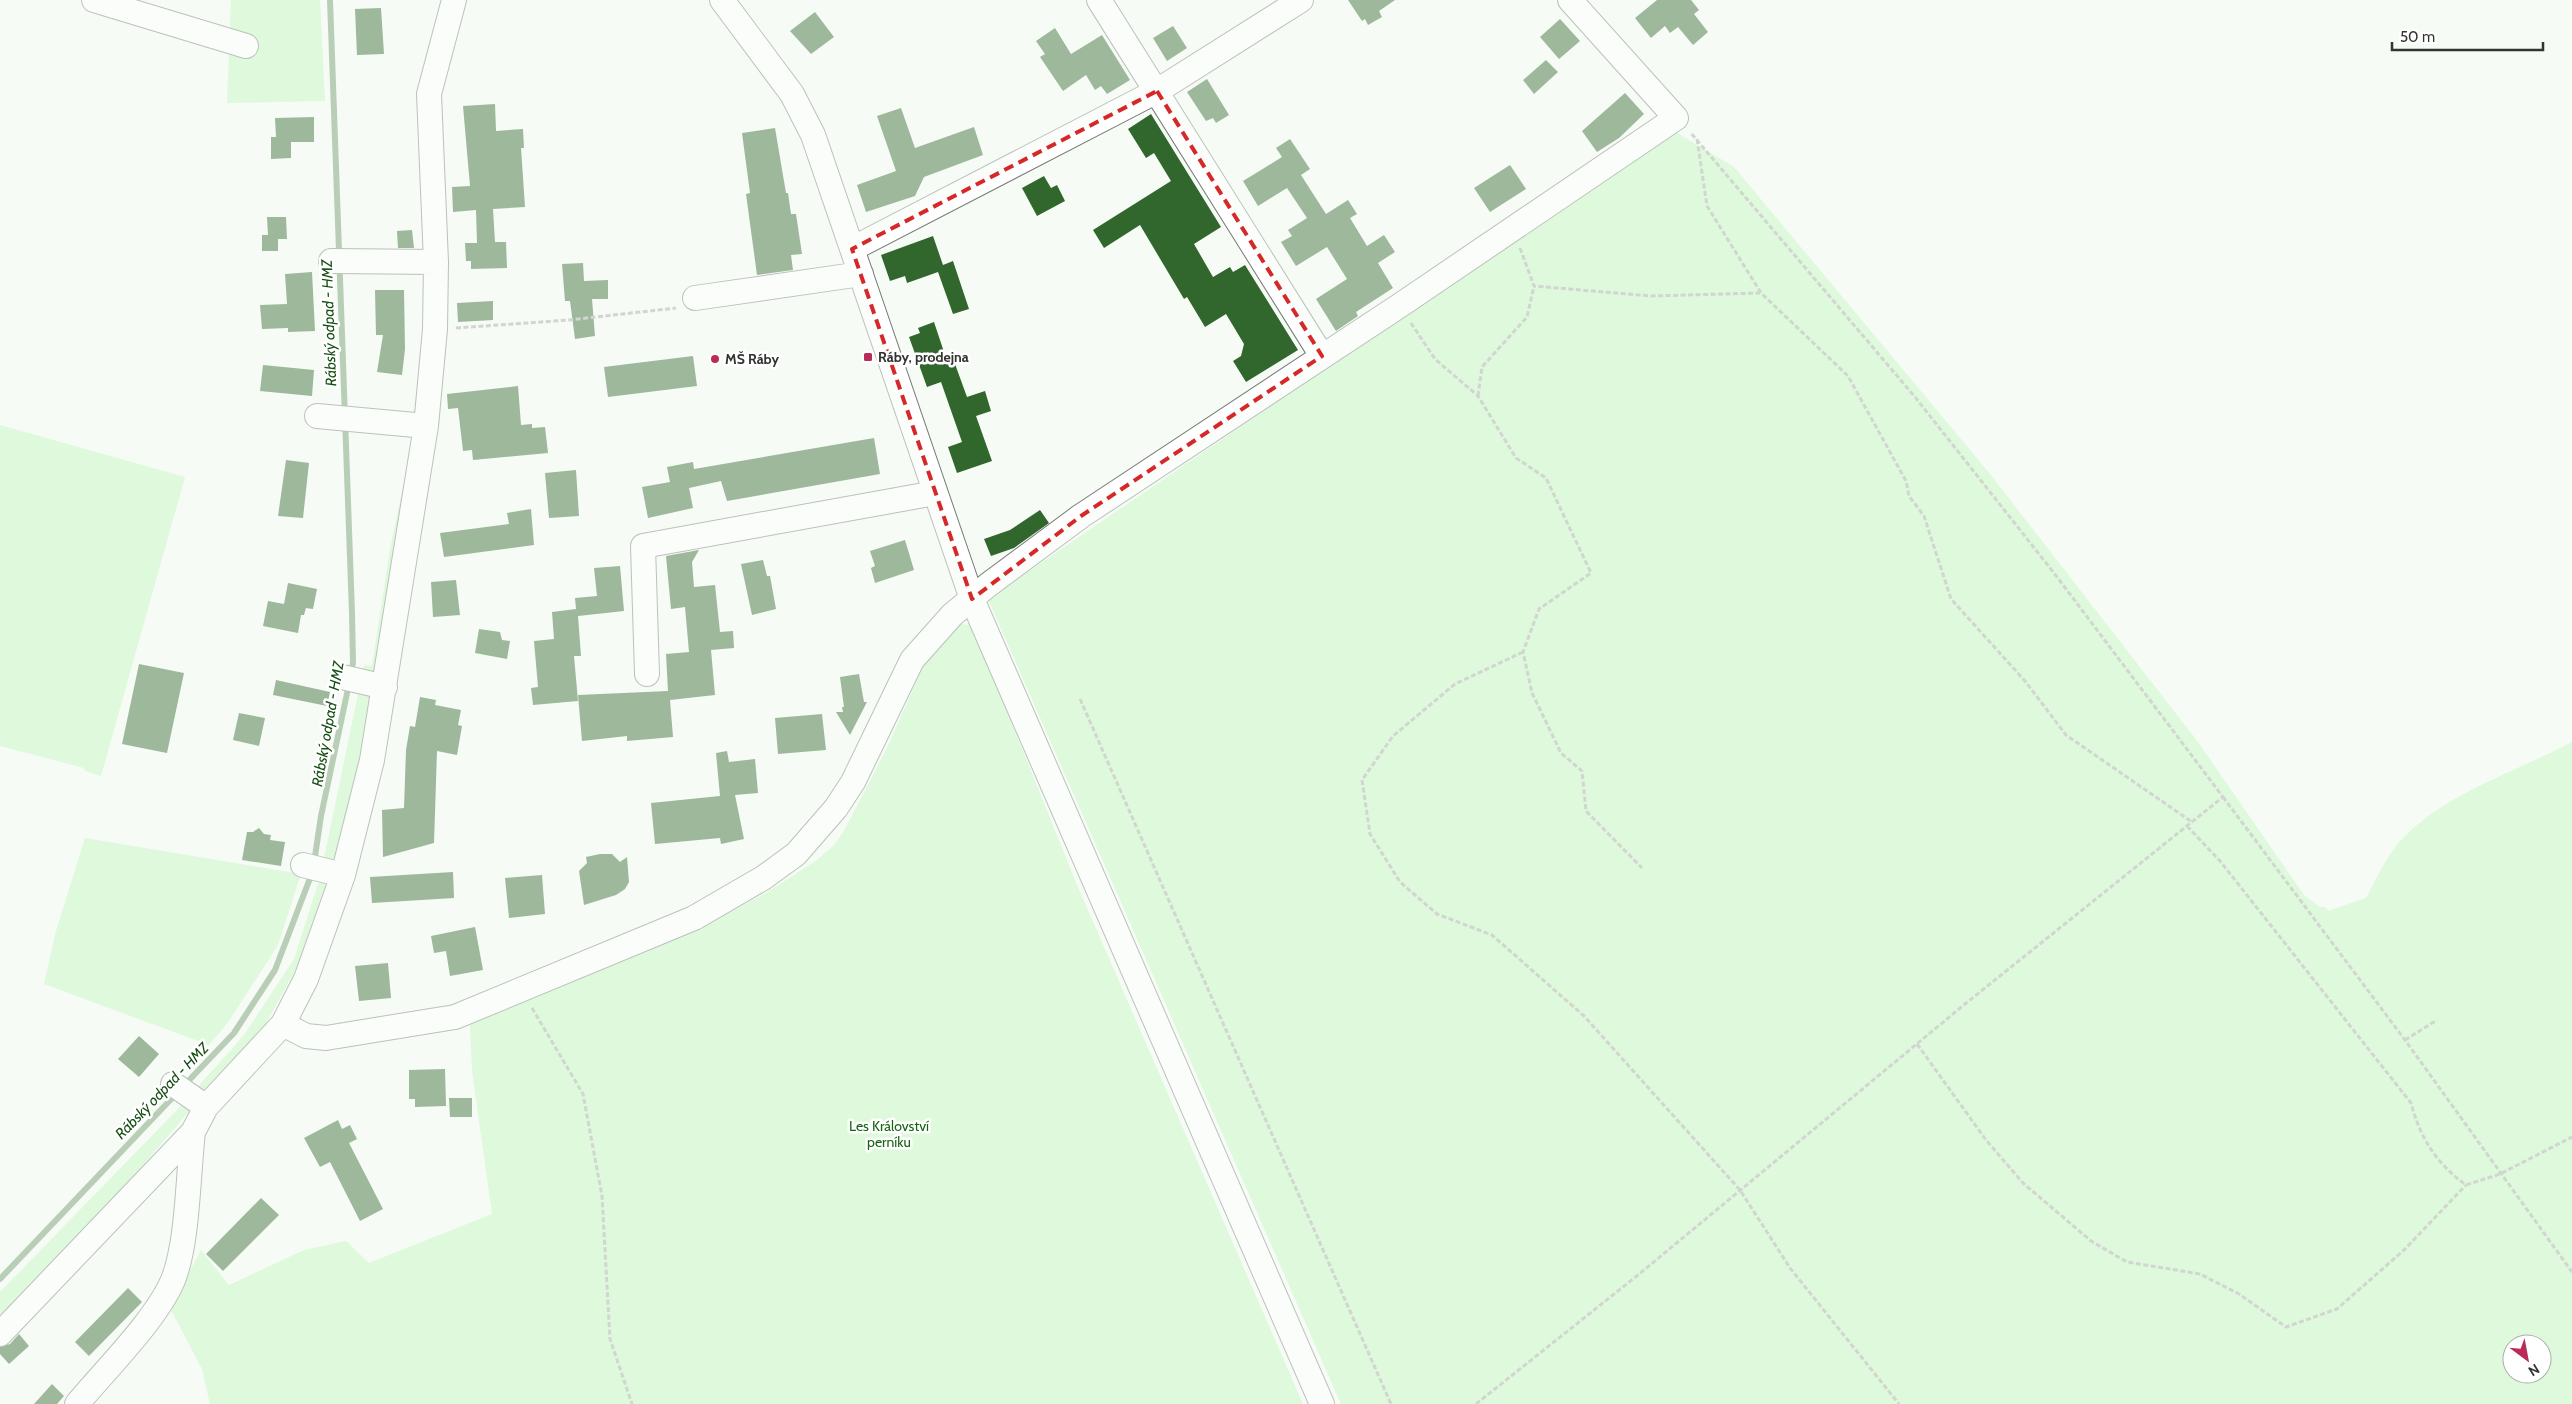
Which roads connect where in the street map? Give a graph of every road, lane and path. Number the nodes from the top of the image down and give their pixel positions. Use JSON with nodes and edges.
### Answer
{"nodes":[{"id":1,"x":94,"y":0,"type":"edge"},
{"id":2,"x":454,"y":0,"type":"edge"},
{"id":3,"x":722,"y":0,"type":"edge"},
{"id":4,"x":1099,"y":0,"type":"edge"},
{"id":5,"x":1302,"y":0,"type":"edge"},
{"id":6,"x":1570,"y":0,"type":"edge"},
{"id":7,"x":246,"y":46,"type":"dead end"},
{"id":8,"x":1157,"y":91,"type":"junction"},
{"id":9,"x":1676,"y":118,"type":"junction"},
{"id":10,"x":1697,"y":139,"type":"junction"},
{"id":11,"x":1512,"y":227,"type":"junction"},
{"id":12,"x":852,"y":249,"type":"junction"},
{"id":13,"x":342,"y":262,"type":"dead end"},
{"id":14,"x":436,"y":262,"type":"junction"},
{"id":15,"x":861,"y":274,"type":"junction"},
{"id":16,"x":1534,"y":286,"type":"junction"},
{"id":17,"x":1761,"y":293,"type":"junction"},
{"id":18,"x":687,"y":303,"type":"joint"},
{"id":19,"x":1400,"y":306,"type":"junction"},
{"id":20,"x":435,"y":329,"type":"junction"},
{"id":21,"x":1322,"y":356,"type":"junction"},
{"id":22,"x":1478,"y":396,"type":"junction"},
{"id":23,"x":324,"y":417,"type":"dead end"},
{"id":24,"x":426,"y":426,"type":"junction"},
{"id":25,"x":935,"y":493,"type":"junction"},
{"id":26,"x":972,"y":599,"type":"junction"},
{"id":27,"x":1523,"y":652,"type":"junction"},
{"id":28,"x":647,"y":674,"type":"dead end"},
{"id":29,"x":1080,"y":699,"type":"dead end"},
{"id":30,"x":2223,"y":797,"type":"junction"},
{"id":31,"x":2192,"y":822,"type":"junction"},
{"id":32,"x":2187,"y":826,"type":"junction"},
{"id":33,"x":303,"y":865,"type":"dead end"},
{"id":34,"x":1642,"y":868,"type":"dead end"},
{"id":35,"x":334,"y":873,"type":"junction"},
{"id":36,"x":521,"y":991,"type":"junction"},
{"id":37,"x":2437,"y":1020,"type":"dead end"},
{"id":38,"x":283,"y":1024,"type":"junction"},
{"id":39,"x":2405,"y":1040,"type":"junction"},
{"id":40,"x":1917,"y":1044,"type":"junction"},
{"id":41,"x":192,"y":1132,"type":"junction"},
{"id":42,"x":2572,"y":1137,"type":"edge"},
{"id":43,"x":2500,"y":1174,"type":"junction"},
{"id":44,"x":2466,"y":1185,"type":"junction"},
{"id":45,"x":1740,"y":1190,"type":"junction"},
{"id":46,"x":2572,"y":1272,"type":"edge"},
{"id":47,"x":0,"y":1334,"type":"edge"},
{"id":48,"x":78,"y":1404,"type":"edge"},
{"id":49,"x":632,"y":1404,"type":"edge"},
{"id":50,"x":1322,"y":1404,"type":"edge"},
{"id":51,"x":1391,"y":1404,"type":"edge"},
{"id":52,"x":1476,"y":1404,"type":"edge"},
{"id":53,"x":1899,"y":1404,"type":"edge"}],
"edges":[{"from":1,"to":7,"type":"street"},
{"from":2,"to":14,"type":"street"},
{"from":3,"to":12,"type":"street"},
{"from":4,"to":8,"type":"street"},
{"from":5,"to":8,"type":"street"},
{"from":6,"to":9,"type":"street"},
{"from":8,"to":12,"type":"street"},
{"from":8,"to":21,"type":"street"},
{"from":9,"to":10,"type":"path"},
{"from":9,"to":11,"type":"street"},
{"from":10,"to":17,"type":"path"},
{"from":10,"to":30,"type":"path"},
{"from":11,"to":16,"type":"path"},
{"from":11,"to":19,"type":"street"},
{"from":12,"to":15,"type":"street"},
{"from":13,"to":14,"type":"street"},
{"from":14,"to":20,"type":"street"},
{"from":15,"to":18,"type":"street"},
{"from":15,"to":25,"type":"street"},
{"from":16,"to":17,"type":"path"},
{"from":16,"to":22,"type":"path"},
{"from":17,"to":31,"type":"path"},
{"from":18,"to":20,"type":"path"},
{"from":19,"to":21,"type":"street"},
{"from":19,"to":22,"type":"path"},
{"from":20,"to":24,"type":"street"},
{"from":21,"to":26,"type":"street"},
{"from":22,"to":27,"type":"path"},
{"from":23,"to":24,"type":"street"},
{"from":24,"to":35,"type":"street"},
{"from":25,"to":26,"type":"street"},
{"from":25,"to":28,"type":"street"},
{"from":26,"to":36,"type":"street"},
{"from":26,"to":50,"type":"street"},
{"from":27,"to":34,"type":"path"},
{"from":27,"to":45,"type":"path"},
{"from":29,"to":51,"type":"path"},
{"from":30,"to":31,"type":"path"},
{"from":30,"to":39,"type":"path"},
{"from":31,"to":32,"type":"path"},
{"from":32,"to":40,"type":"path"},
{"from":32,"to":44,"type":"path"},
{"from":33,"to":35,"type":"street"},
{"from":35,"to":38,"type":"street"},
{"from":36,"to":38,"type":"street"},
{"from":36,"to":49,"type":"path"},
{"from":37,"to":39,"type":"path"},
{"from":38,"to":41,"type":"street"},
{"from":39,"to":43,"type":"path"},
{"from":40,"to":44,"type":"path"},
{"from":40,"to":45,"type":"path"},
{"from":41,"to":47,"type":"street"},
{"from":41,"to":48,"type":"street"},
{"from":42,"to":43,"type":"path"},
{"from":43,"to":44,"type":"path"},
{"from":43,"to":46,"type":"path"},
{"from":45,"to":52,"type":"path"},
{"from":45,"to":53,"type":"path"}]}
